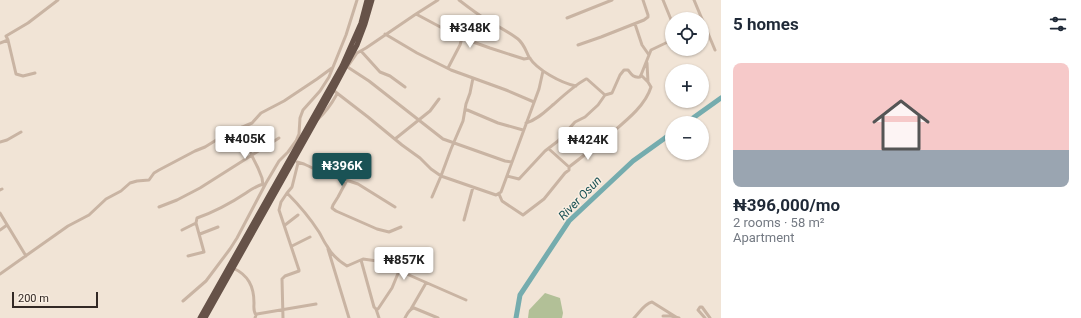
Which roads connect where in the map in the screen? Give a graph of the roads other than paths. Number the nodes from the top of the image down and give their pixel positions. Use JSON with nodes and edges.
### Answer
{"nodes":[{"id":1,"x":58,"y":0,"type":"edge"},
{"id":2,"x":357,"y":0,"type":"edge"},
{"id":3,"x":367,"y":0,"type":"edge"},
{"id":4,"x":372,"y":0,"type":"edge"},
{"id":5,"x":438,"y":0,"type":"edge"},
{"id":6,"x":460,"y":0,"type":"edge"},
{"id":7,"x":612,"y":0,"type":"edge"},
{"id":8,"x":643,"y":0,"type":"edge"},
{"id":9,"x":663,"y":0,"type":"edge"},
{"id":10,"x":694,"y":0,"type":"edge"},
{"id":11,"x":668,"y":12,"type":"edge"},
{"id":12,"x":699,"y":12,"type":"edge"},
{"id":13,"x":416,"y":14,"type":"junction"},
{"id":14,"x":567,"y":18,"type":"dead end"},
{"id":15,"x":635,"y":24,"type":"junction"},
{"id":16,"x":385,"y":34,"type":"junction"},
{"id":17,"x":709,"y":35,"type":"edge"},
{"id":18,"x":462,"y":38,"type":"junction"},
{"id":19,"x":8,"y":40,"type":"junction"},
{"id":20,"x":0,"y":43,"type":"edge"},
{"id":21,"x":665,"y":43,"type":"edge"},
{"id":22,"x":578,"y":45,"type":"dead end"},
{"id":23,"x":715,"y":50,"type":"dead end"},
{"id":24,"x":361,"y":51,"type":"junction"},
{"id":25,"x":649,"y":55,"type":"junction"},
{"id":26,"x":530,"y":58,"type":"junction"},
{"id":27,"x":647,"y":62,"type":"junction"},
{"id":28,"x":347,"y":66,"type":"junction"},
{"id":29,"x":332,"y":68,"type":"junction"},
{"id":30,"x":448,"y":68,"type":"junction"},
{"id":31,"x":543,"y":71,"type":"junction"},
{"id":32,"x":648,"y":72,"type":"junction"},
{"id":33,"x":35,"y":73,"type":"dead end"},
{"id":34,"x":550,"y":74,"type":"junction"},
{"id":35,"x":641,"y":75,"type":"junction"},
{"id":36,"x":473,"y":78,"type":"junction"},
{"id":37,"x":542,"y":78,"type":"junction"},
{"id":38,"x":644,"y":78,"type":"junction"},
{"id":39,"x":648,"y":82,"type":"junction"},
{"id":40,"x":576,"y":86,"type":"junction"},
{"id":41,"x":405,"y":87,"type":"dead end"},
{"id":42,"x":335,"y":92,"type":"junction"},
{"id":43,"x":604,"y":95,"type":"junction"},
{"id":44,"x":439,"y":99,"type":"dead end"},
{"id":45,"x":534,"y":102,"type":"junction"},
{"id":46,"x":465,"y":109,"type":"junction"},
{"id":47,"x":420,"y":120,"type":"junction"},
{"id":48,"x":526,"y":123,"type":"junction"},
{"id":49,"x":242,"y":127,"type":"junction"},
{"id":50,"x":523,"y":130,"type":"junction"},
{"id":51,"x":20,"y":132,"type":"dead end"},
{"id":52,"x":279,"y":138,"type":"dead end"},
{"id":53,"x":395,"y":139,"type":"junction"},
{"id":54,"x":0,"y":142,"type":"edge"},
{"id":55,"x":454,"y":142,"type":"junction"},
{"id":56,"x":549,"y":149,"type":"junction"},
{"id":57,"x":252,"y":156,"type":"junction"},
{"id":58,"x":291,"y":160,"type":"junction"},
{"id":59,"x":512,"y":162,"type":"junction"},
{"id":60,"x":569,"y":167,"type":"junction"},
{"id":61,"x":441,"y":176,"type":"junction"},
{"id":62,"x":507,"y":176,"type":"junction"},
{"id":63,"x":347,"y":180,"type":"junction"},
{"id":64,"x":264,"y":185,"type":"junction"},
{"id":65,"x":473,"y":187,"type":"junction"},
{"id":66,"x":287,"y":193,"type":"junction"},
{"id":67,"x":499,"y":194,"type":"junction"},
{"id":68,"x":432,"y":197,"type":"dead end"},
{"id":69,"x":159,"y":207,"type":"dead end"},
{"id":70,"x":395,"y":207,"type":"dead end"},
{"id":71,"x":0,"y":213,"type":"edge"},
{"id":72,"x":298,"y":215,"type":"dead end"},
{"id":73,"x":464,"y":220,"type":"dead end"},
{"id":74,"x":196,"y":223,"type":"junction"},
{"id":75,"x":7,"y":225,"type":"junction"},
{"id":76,"x":285,"y":225,"type":"junction"},
{"id":77,"x":218,"y":227,"type":"dead end"},
{"id":78,"x":401,"y":227,"type":"dead end"},
{"id":79,"x":0,"y":230,"type":"edge"},
{"id":80,"x":182,"y":230,"type":"dead end"},
{"id":81,"x":200,"y":234,"type":"junction"},
{"id":82,"x":310,"y":237,"type":"dead end"},
{"id":83,"x":292,"y":246,"type":"junction"},
{"id":84,"x":327,"y":247,"type":"junction"},
{"id":85,"x":26,"y":256,"type":"junction"},
{"id":86,"x":188,"y":256,"type":"dead end"},
{"id":87,"x":335,"y":257,"type":"junction"},
{"id":88,"x":331,"y":258,"type":"junction"},
{"id":89,"x":361,"y":260,"type":"junction"},
{"id":90,"x":233,"y":268,"type":"junction"},
{"id":91,"x":399,"y":271,"type":"junction"},
{"id":92,"x":1,"y":273,"type":"edge"},
{"id":93,"x":426,"y":283,"type":"junction"},
{"id":94,"x":466,"y":300,"type":"dead end"},
{"id":95,"x":183,"y":301,"type":"dead end"},
{"id":96,"x":316,"y":304,"type":"dead end"},
{"id":97,"x":376,"y":309,"type":"junction"},
{"id":98,"x":411,"y":309,"type":"junction"},
{"id":99,"x":282,"y":310,"type":"junction"},
{"id":100,"x":663,"y":316,"type":"dead end"},
{"id":101,"x":255,"y":317,"type":"edge"},
{"id":102,"x":678,"y":317,"type":"edge"},
{"id":103,"x":200,"y":318,"type":"edge"},
{"id":104,"x":205,"y":318,"type":"edge"},
{"id":105,"x":283,"y":318,"type":"edge"},
{"id":106,"x":349,"y":318,"type":"edge"},
{"id":107,"x":379,"y":318,"type":"edge"},
{"id":108,"x":405,"y":318,"type":"edge"},
{"id":109,"x":438,"y":318,"type":"edge"},
{"id":110,"x":634,"y":318,"type":"edge"},
{"id":111,"x":705,"y":318,"type":"edge"},
{"id":112,"x":710,"y":318,"type":"edge"}],
"edges":[{"from":1,"to":19,"type":"street"},
{"from":2,"to":29,"type":"street"},
{"from":3,"to":58,"type":"highway"},
{"from":4,"to":28,"type":"highway"},
{"from":5,"to":13,"type":"street"},
{"from":6,"to":26,"type":"street"},
{"from":7,"to":14,"type":"street"},
{"from":8,"to":15,"type":"street"},
{"from":9,"to":11,"type":"street"},
{"from":10,"to":12,"type":"street"},
{"from":13,"to":16,"type":"street"},
{"from":13,"to":18,"type":"street"},
{"from":15,"to":22,"type":"street"},
{"from":15,"to":25,"type":"street"},
{"from":16,"to":24,"type":"street"},
{"from":16,"to":30,"type":"street"},
{"from":17,"to":23,"type":"street"},
{"from":18,"to":26,"type":"street"},
{"from":18,"to":30,"type":"street"},
{"from":19,"to":20,"type":"street"},
{"from":19,"to":33,"type":"street"},
{"from":21,"to":25,"type":"street"},
{"from":24,"to":28,"type":"street"},
{"from":24,"to":41,"type":"street"},
{"from":25,"to":27,"type":"street"},
{"from":26,"to":31,"type":"street"},
{"from":27,"to":32,"type":"street"},
{"from":27,"to":35,"type":"street"},
{"from":28,"to":42,"type":"highway"},
{"from":28,"to":47,"type":"street"},
{"from":29,"to":49,"type":"street"},
{"from":29,"to":58,"type":"street"},
{"from":30,"to":36,"type":"street"},
{"from":31,"to":34,"type":"street"},
{"from":31,"to":37,"type":"street"},
{"from":32,"to":38,"type":"street"},
{"from":32,"to":39,"type":"street"},
{"from":34,"to":37,"type":"street"},
{"from":34,"to":40,"type":"street"},
{"from":35,"to":38,"type":"street"},
{"from":35,"to":43,"type":"street"},
{"from":36,"to":45,"type":"street"},
{"from":36,"to":46,"type":"street"},
{"from":37,"to":45,"type":"street"},
{"from":38,"to":39,"type":"street"},
{"from":39,"to":60,"type":"street"},
{"from":40,"to":43,"type":"street"},
{"from":40,"to":48,"type":"street"},
{"from":42,"to":53,"type":"street"},
{"from":42,"to":58,"type":"highway"},
{"from":43,"to":56,"type":"street"},
{"from":44,"to":47,"type":"street"},
{"from":45,"to":48,"type":"street"},
{"from":46,"to":50,"type":"street"},
{"from":46,"to":55,"type":"street"},
{"from":47,"to":53,"type":"street"},
{"from":47,"to":55,"type":"street"},
{"from":48,"to":50,"type":"street"},
{"from":49,"to":57,"type":"street"},
{"from":49,"to":85,"type":"street"},
{"from":50,"to":59,"type":"street"},
{"from":51,"to":54,"type":"street"},
{"from":52,"to":57,"type":"street"},
{"from":53,"to":61,"type":"street"},
{"from":55,"to":59,"type":"street"},
{"from":55,"to":61,"type":"street"},
{"from":56,"to":60,"type":"street"},
{"from":56,"to":62,"type":"street"},
{"from":57,"to":64,"type":"street"},
{"from":57,"to":69,"type":"street"},
{"from":58,"to":63,"type":"street"},
{"from":58,"to":64,"type":"street"},
{"from":58,"to":66,"type":"street"},
{"from":58,"to":90,"type":"highway"},
{"from":58,"to":103,"type":"highway"},
{"from":59,"to":62,"type":"street"},
{"from":60,"to":67,"type":"street"},
{"from":61,"to":65,"type":"street"},
{"from":61,"to":68,"type":"street"},
{"from":62,"to":67,"type":"street"},
{"from":63,"to":70,"type":"street"},
{"from":63,"to":78,"type":"street"},
{"from":64,"to":74,"type":"street"},
{"from":64,"to":95,"type":"street"},
{"from":65,"to":67,"type":"street"},
{"from":65,"to":73,"type":"street"},
{"from":66,"to":76,"type":"street"},
{"from":66,"to":84,"type":"street"},
{"from":71,"to":75,"type":"street"},
{"from":72,"to":76,"type":"street"},
{"from":74,"to":80,"type":"street"},
{"from":74,"to":81,"type":"street"},
{"from":75,"to":79,"type":"street"},
{"from":75,"to":85,"type":"street"},
{"from":76,"to":83,"type":"street"},
{"from":77,"to":81,"type":"street"},
{"from":81,"to":86,"type":"street"},
{"from":82,"to":83,"type":"street"},
{"from":83,"to":99,"type":"street"},
{"from":84,"to":87,"type":"street"},
{"from":84,"to":88,"type":"street"},
{"from":85,"to":92,"type":"street"},
{"from":87,"to":88,"type":"street"},
{"from":87,"to":89,"type":"street"},
{"from":88,"to":106,"type":"street"},
{"from":89,"to":91,"type":"street"},
{"from":89,"to":97,"type":"street"},
{"from":90,"to":101,"type":"street"},
{"from":90,"to":104,"type":"highway"},
{"from":91,"to":93,"type":"street"},
{"from":91,"to":97,"type":"street"},
{"from":93,"to":94,"type":"street"},
{"from":93,"to":98,"type":"street"},
{"from":96,"to":99,"type":"street"},
{"from":97,"to":107,"type":"street"},
{"from":98,"to":108,"type":"street"},
{"from":98,"to":109,"type":"street"},
{"from":99,"to":101,"type":"street"},
{"from":99,"to":105,"type":"street"},
{"from":100,"to":102,"type":"street"},
{"from":102,"to":110,"type":"street"},
{"from":111,"to":112,"type":"street"}]}
